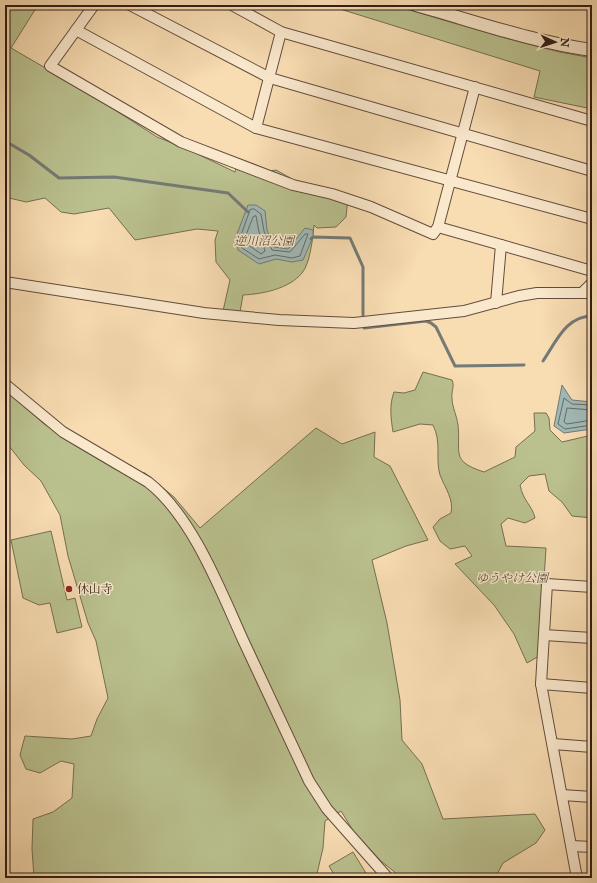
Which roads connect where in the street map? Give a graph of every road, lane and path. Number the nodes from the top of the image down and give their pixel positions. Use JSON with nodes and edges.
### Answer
{"nodes":[{"id":1,"x":94,"y":5,"type":"edge"},
{"id":2,"x":130,"y":5,"type":"edge"},
{"id":3,"x":232,"y":5,"type":"edge"},
{"id":4,"x":416,"y":5,"type":"edge"},
{"id":5,"x":76,"y":30,"type":"junction"},
{"id":6,"x":282,"y":32,"type":"junction"},
{"id":7,"x":592,"y":50,"type":"edge"},
{"id":8,"x":270,"y":78,"type":"junction"},
{"id":9,"x":475,"y":87,"type":"junction"},
{"id":10,"x":592,"y":121,"type":"edge"},
{"id":11,"x":256,"y":128,"type":"junction"},
{"id":12,"x":463,"y":134,"type":"junction"},
{"id":13,"x":592,"y":171,"type":"edge"},
{"id":14,"x":450,"y":180,"type":"junction"},
{"id":15,"x":592,"y":219,"type":"edge"},
{"id":16,"x":438,"y":227,"type":"junction"},
{"id":17,"x":501,"y":245,"type":"junction"},
{"id":18,"x":592,"y":271,"type":"edge"},
{"id":19,"x":5,"y":282,"type":"edge"},
{"id":20,"x":592,"y":283,"type":"edge"},
{"id":21,"x":587,"y":292,"type":"edge"},
{"id":22,"x":496,"y":303,"type":"junction"},
{"id":23,"x":5,"y":384,"type":"edge"},
{"id":24,"x":592,"y":587,"type":"edge"},
{"id":25,"x":544,"y":635,"type":"junction"},
{"id":26,"x":592,"y":638,"type":"edge"},
{"id":27,"x":541,"y":684,"type":"junction"},
{"id":28,"x":592,"y":688,"type":"edge"},
{"id":29,"x":553,"y":744,"type":"junction"},
{"id":30,"x":592,"y":747,"type":"edge"},
{"id":31,"x":562,"y":795,"type":"junction"},
{"id":32,"x":592,"y":797,"type":"edge"},
{"id":33,"x":572,"y":846,"type":"junction"},
{"id":34,"x":592,"y":847,"type":"edge"},
{"id":35,"x":388,"y":878,"type":"edge"},
{"id":36,"x":577,"y":878,"type":"edge"}],
"edges":[{"from":1,"to":5,"type":"street"},
{"from":2,"to":8,"type":"street"},
{"from":3,"to":6,"type":"street"},
{"from":4,"to":7,"type":"street"},
{"from":5,"to":11,"type":"street"},
{"from":5,"to":16,"type":"street"},
{"from":6,"to":8,"type":"street"},
{"from":6,"to":9,"type":"street"},
{"from":8,"to":11,"type":"street"},
{"from":8,"to":12,"type":"street"},
{"from":9,"to":10,"type":"street"},
{"from":9,"to":12,"type":"street"},
{"from":11,"to":14,"type":"street"},
{"from":12,"to":13,"type":"street"},
{"from":12,"to":14,"type":"street"},
{"from":14,"to":15,"type":"street"},
{"from":14,"to":16,"type":"street"},
{"from":16,"to":17,"type":"street"},
{"from":17,"to":18,"type":"street"},
{"from":17,"to":22,"type":"street"},
{"from":19,"to":22,"type":"street"},
{"from":20,"to":21,"type":"street"},
{"from":21,"to":22,"type":"street"},
{"from":23,"to":35,"type":"street"},
{"from":24,"to":25,"type":"street"},
{"from":25,"to":26,"type":"street"},
{"from":25,"to":27,"type":"street"},
{"from":27,"to":28,"type":"street"},
{"from":27,"to":29,"type":"street"},
{"from":29,"to":30,"type":"street"},
{"from":29,"to":31,"type":"street"},
{"from":31,"to":32,"type":"street"},
{"from":31,"to":33,"type":"street"},
{"from":33,"to":34,"type":"street"},
{"from":33,"to":36,"type":"street"}]}
